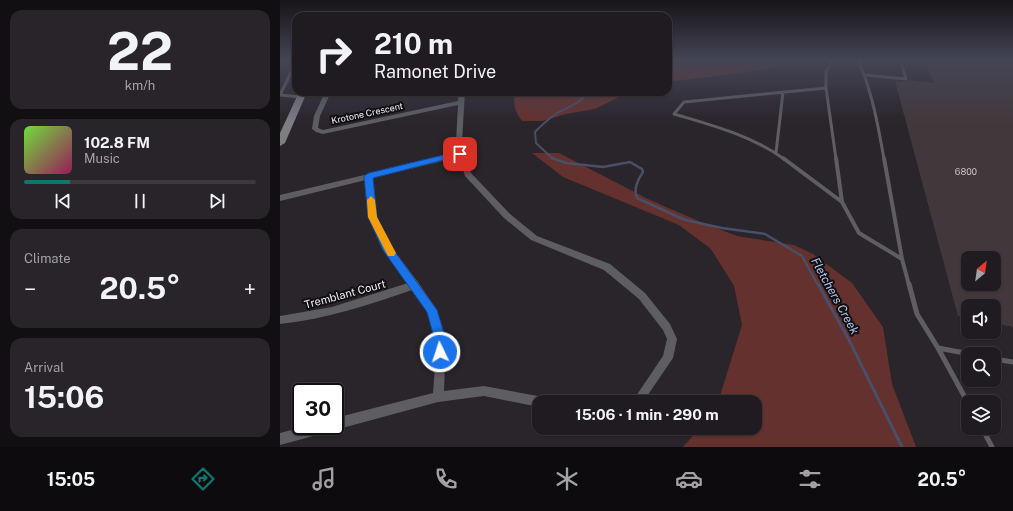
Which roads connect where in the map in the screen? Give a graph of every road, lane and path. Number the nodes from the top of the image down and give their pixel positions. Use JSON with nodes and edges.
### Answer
{"nodes":[{"id":1,"x":287,"y":81,"type":"edge"},
{"id":2,"x":826,"y":81,"type":"edge"},
{"id":3,"x":867,"y":81,"type":"edge"},
{"id":4,"x":826,"y":88,"type":"junction"},
{"id":5,"x":783,"y":92,"type":"junction"},
{"id":6,"x":280,"y":95,"type":"edge"},
{"id":7,"x":280,"y":95,"type":"edge"},
{"id":8,"x":292,"y":95,"type":"edge"},
{"id":9,"x":301,"y":96,"type":"edge"},
{"id":10,"x":326,"y":96,"type":"edge"},
{"id":11,"x":462,"y":96,"type":"edge"},
{"id":12,"x":462,"y":102,"type":"junction"},
{"id":13,"x":280,"y":144,"type":"edge"},
{"id":14,"x":776,"y":153,"type":"junction"},
{"id":15,"x":460,"y":154,"type":"junction"},
{"id":16,"x":369,"y":176,"type":"junction"},
{"id":17,"x":280,"y":198,"type":"edge"},
{"id":18,"x":842,"y":202,"type":"junction"},
{"id":19,"x":902,"y":259,"type":"junction"},
{"id":20,"x":415,"y":285,"type":"junction"},
{"id":21,"x":280,"y":320,"type":"edge"},
{"id":22,"x":938,"y":348,"type":"junction"},
{"id":23,"x":961,"y":352,"type":"edge"},
{"id":24,"x":1001,"y":359,"type":"edge"},
{"id":25,"x":1013,"y":362,"type":"edge"},
{"id":26,"x":642,"y":395,"type":"edge"},
{"id":27,"x":964,"y":395,"type":"edge"},
{"id":28,"x":438,"y":397,"type":"junction"},
{"id":29,"x":532,"y":400,"type":"edge"},
{"id":30,"x":344,"y":422,"type":"edge"},
{"id":31,"x":292,"y":435,"type":"edge"},
{"id":32,"x":986,"y":435,"type":"edge"},
{"id":33,"x":280,"y":438,"type":"edge"},
{"id":34,"x":992,"y":447,"type":"edge"}],
"edges":[{"from":1,"to":6,"type":"lane"},
{"from":2,"to":4,"type":"lane"},
{"from":3,"to":19,"type":"lane"},
{"from":4,"to":5,"type":"lane"},
{"from":4,"to":18,"type":"lane"},
{"from":5,"to":14,"type":"lane"},
{"from":5,"to":14,"type":"lane"},
{"from":7,"to":8,"type":"lane"},
{"from":9,"to":13,"type":"street"},
{"from":10,"to":12,"type":"street","name":"Krotone Crescent"},
{"from":11,"to":12,"type":"street"},
{"from":12,"to":15,"type":"street"},
{"from":14,"to":18,"type":"lane"},
{"from":15,"to":16,"type":"street"},
{"from":15,"to":26,"type":"street"},
{"from":16,"to":17,"type":"street"},
{"from":16,"to":20,"type":"street"},
{"from":18,"to":19,"type":"lane"},
{"from":19,"to":22,"type":"lane"},
{"from":20,"to":21,"type":"street","name":"Tremblant Court"},
{"from":20,"to":28,"type":"street"},
{"from":22,"to":23,"type":"lane"},
{"from":22,"to":27,"type":"lane"},
{"from":24,"to":25,"type":"lane"},
{"from":28,"to":29,"type":"street"},
{"from":28,"to":30,"type":"street"},
{"from":31,"to":33,"type":"street"},
{"from":32,"to":34,"type":"lane"}]}
